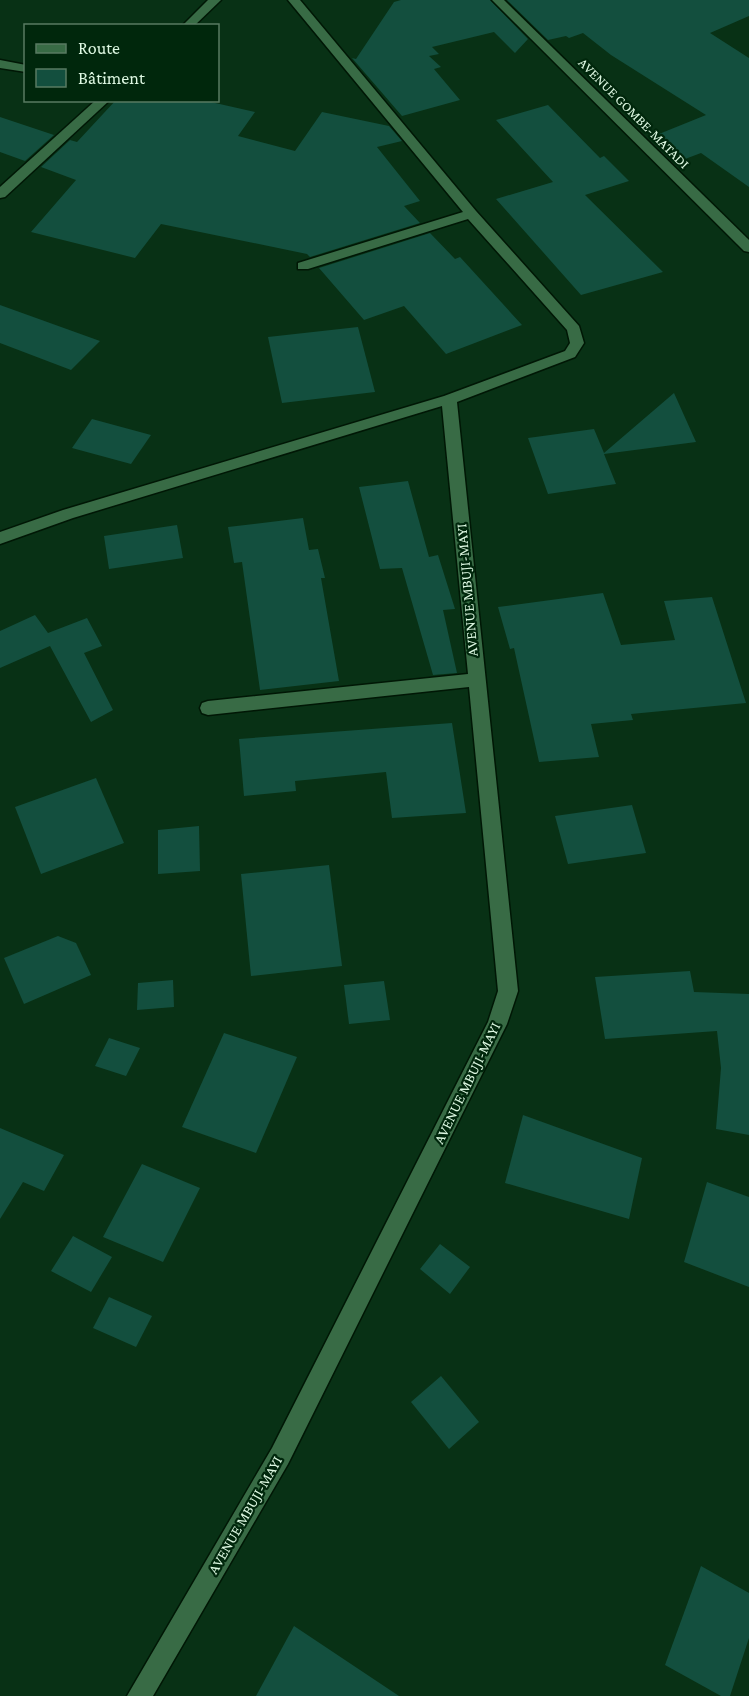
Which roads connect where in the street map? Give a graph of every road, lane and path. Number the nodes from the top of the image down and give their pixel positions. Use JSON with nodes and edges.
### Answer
{"nodes":[{"id":1,"x":215,"y":0,"type":"edge"},
{"id":2,"x":294,"y":0,"type":"edge"},
{"id":3,"x":498,"y":0,"type":"edge"},
{"id":4,"x":189,"y":24,"type":"edge"},
{"id":5,"x":0,"y":64,"type":"edge"},
{"id":6,"x":24,"y":69,"type":"edge"},
{"id":7,"x":102,"y":102,"type":"edge"},
{"id":8,"x":0,"y":194,"type":"edge"},
{"id":9,"x":471,"y":214,"type":"junction"},
{"id":10,"x":749,"y":248,"type":"edge"},
{"id":11,"x":303,"y":266,"type":"dead end"},
{"id":12,"x":449,"y":399,"type":"junction"},
{"id":13,"x":0,"y":538,"type":"edge"},
{"id":14,"x":476,"y":680,"type":"junction"},
{"id":15,"x":208,"y":708,"type":"dead end"},
{"id":16,"x":139,"y":1696,"type":"edge"}],
"edges":[{"from":1,"to":4,"type":"street"},
{"from":2,"to":9,"type":"street"},
{"from":3,"to":10,"type":"street","name":"AVENUE GOMBE-MATADI"},
{"from":5,"to":6,"type":"street"},
{"from":7,"to":8,"type":"street"},
{"from":9,"to":11,"type":"street"},
{"from":9,"to":12,"type":"street"},
{"from":12,"to":13,"type":"street"},
{"from":12,"to":14,"type":"street","name":"AVENUE MBUJI-MAYI"},
{"from":14,"to":15,"type":"street"},
{"from":14,"to":16,"type":"street","name":"AVENUE MBUJI-MAYI"}]}
